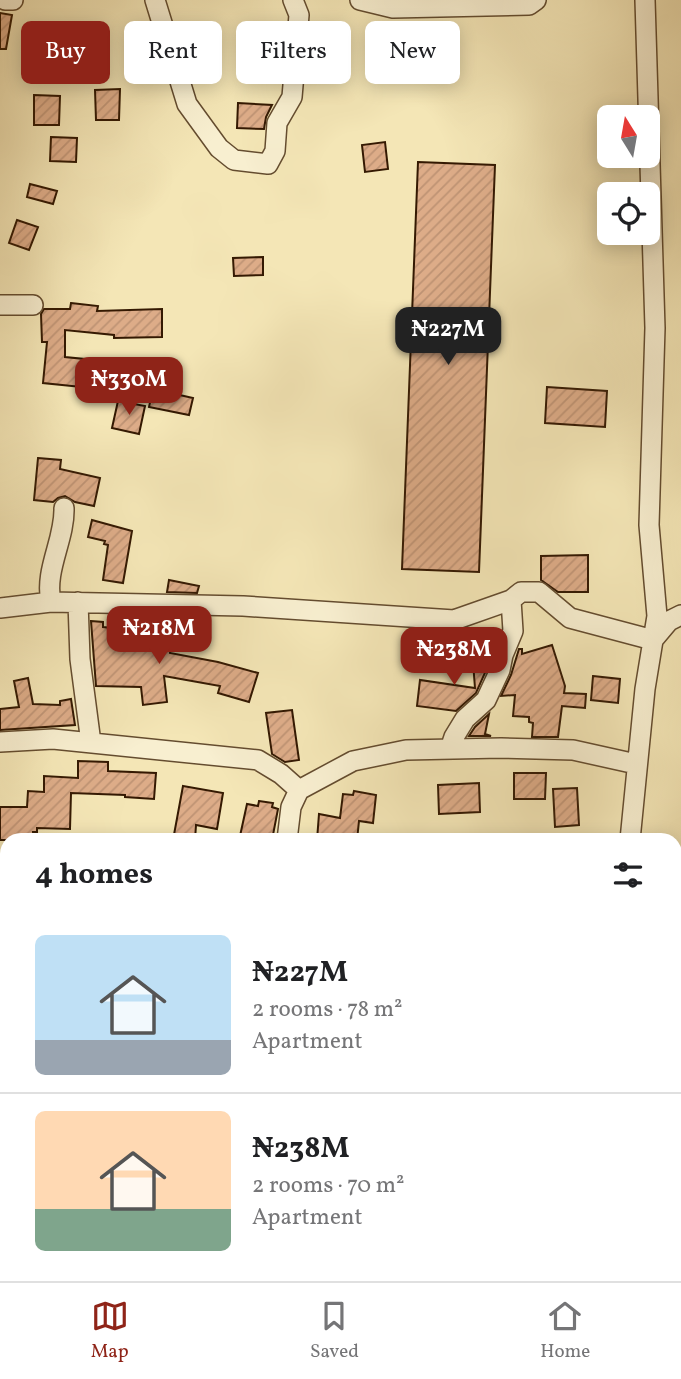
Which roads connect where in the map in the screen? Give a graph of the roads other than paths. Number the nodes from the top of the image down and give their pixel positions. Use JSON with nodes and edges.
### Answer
{"nodes":[{"id":1,"x":5,"y":0,"type":"edge"},
{"id":2,"x":13,"y":0,"type":"edge"},
{"id":3,"x":155,"y":0,"type":"edge"},
{"id":4,"x":296,"y":0,"type":"edge"},
{"id":5,"x":360,"y":0,"type":"edge"},
{"id":6,"x":536,"y":0,"type":"edge"},
{"id":7,"x":645,"y":0,"type":"edge"},
{"id":8,"x":33,"y":305,"type":"dead end"},
{"id":9,"x":0,"y":306,"type":"edge"},
{"id":10,"x":64,"y":508,"type":"dead end"},
{"id":11,"x":510,"y":600,"type":"junction"},
{"id":12,"x":51,"y":602,"type":"junction"},
{"id":13,"x":78,"y":602,"type":"junction"},
{"id":14,"x":0,"y":608,"type":"edge"},
{"id":15,"x":681,"y":615,"type":"edge"},
{"id":16,"x":653,"y":640,"type":"junction"},
{"id":17,"x":0,"y":742,"type":"edge"},
{"id":18,"x":91,"y":743,"type":"junction"},
{"id":19,"x":450,"y":749,"type":"junction"},
{"id":20,"x":636,"y":764,"type":"junction"},
{"id":21,"x":299,"y":790,"type":"junction"},
{"id":22,"x":289,"y":833,"type":"edge"},
{"id":23,"x":631,"y":833,"type":"edge"}],
"edges":[{"from":1,"to":2,"type":"street"},
{"from":3,"to":4,"type":"street"},
{"from":5,"to":6,"type":"street"},
{"from":7,"to":16,"type":"street"},
{"from":8,"to":9,"type":"street"},
{"from":10,"to":12,"type":"street"},
{"from":11,"to":13,"type":"street"},
{"from":11,"to":16,"type":"street"},
{"from":11,"to":19,"type":"street"},
{"from":12,"to":13,"type":"street"},
{"from":12,"to":14,"type":"street"},
{"from":13,"to":18,"type":"street"},
{"from":15,"to":16,"type":"street"},
{"from":16,"to":20,"type":"street"},
{"from":17,"to":18,"type":"street"},
{"from":18,"to":21,"type":"street"},
{"from":19,"to":20,"type":"street"},
{"from":19,"to":21,"type":"street"},
{"from":20,"to":23,"type":"street"},
{"from":21,"to":22,"type":"street"}]}
